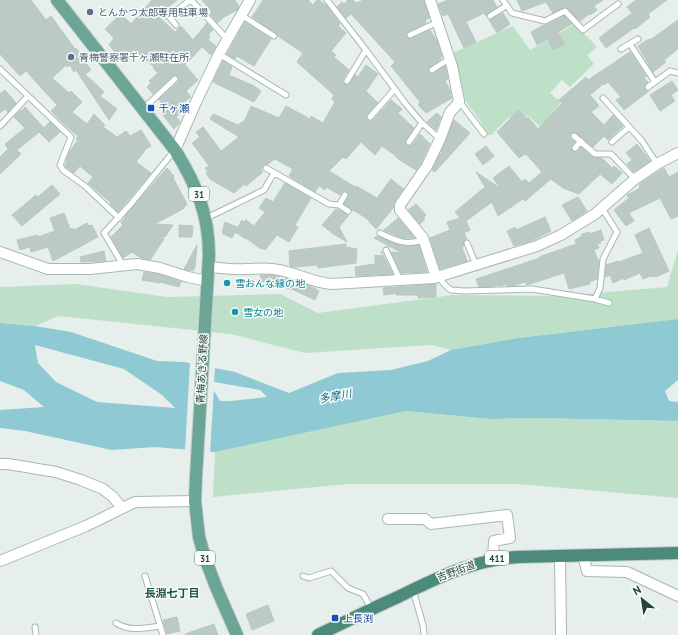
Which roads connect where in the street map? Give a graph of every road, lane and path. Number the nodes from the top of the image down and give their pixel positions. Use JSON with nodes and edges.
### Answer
{"nodes":[{"id":1,"x":58,"y":0,"type":"edge"},
{"id":2,"x":190,"y":0,"type":"edge"},
{"id":3,"x":250,"y":0,"type":"edge"},
{"id":4,"x":326,"y":0,"type":"edge"},
{"id":5,"x":430,"y":0,"type":"edge"},
{"id":6,"x":503,"y":0,"type":"edge"},
{"id":7,"x":618,"y":4,"type":"dead end"},
{"id":8,"x":506,"y":6,"type":"junction"},
{"id":9,"x":162,"y":8,"type":"dead end"},
{"id":10,"x":241,"y":15,"type":"junction"},
{"id":11,"x":490,"y":16,"type":"dead end"},
{"id":12,"x":169,"y":17,"type":"junction"},
{"id":13,"x":438,"y":22,"type":"junction"},
{"id":14,"x":176,"y":25,"type":"dead end"},
{"id":15,"x":274,"y":36,"type":"dead end"},
{"id":16,"x":410,"y":36,"type":"dead end"},
{"id":17,"x":638,"y":39,"type":"dead end"},
{"id":18,"x":227,"y":40,"type":"junction"},
{"id":19,"x":630,"y":44,"type":"junction"},
{"id":20,"x":621,"y":49,"type":"dead end"},
{"id":21,"x":366,"y":50,"type":"junction"},
{"id":22,"x":219,"y":54,"type":"junction"},
{"id":23,"x":449,"y":59,"type":"junction"},
{"id":24,"x":432,"y":70,"type":"dead end"},
{"id":25,"x":1,"y":73,"type":"edge"},
{"id":26,"x":678,"y":73,"type":"edge"},
{"id":27,"x":175,"y":79,"type":"dead end"},
{"id":28,"x":348,"y":81,"type":"dead end"},
{"id":29,"x":655,"y":82,"type":"junction"},
{"id":30,"x":648,"y":87,"type":"dead end"},
{"id":31,"x":395,"y":90,"type":"junction"},
{"id":32,"x":286,"y":94,"type":"dead end"},
{"id":33,"x":28,"y":96,"type":"junction"},
{"id":34,"x":603,"y":98,"type":"dead end"},
{"id":35,"x":459,"y":101,"type":"junction"},
{"id":36,"x":144,"y":111,"type":"junction"},
{"id":37,"x":370,"y":117,"type":"dead end"},
{"id":38,"x":422,"y":123,"type":"junction"},
{"id":39,"x":0,"y":126,"type":"edge"},
{"id":40,"x":630,"y":127,"type":"junction"},
{"id":41,"x":484,"y":134,"type":"dead end"},
{"id":42,"x":574,"y":136,"type":"dead end"},
{"id":43,"x":440,"y":139,"type":"junction"},
{"id":44,"x":581,"y":141,"type":"junction"},
{"id":45,"x":409,"y":142,"type":"dead end"},
{"id":46,"x":612,"y":142,"type":"dead end"},
{"id":47,"x":575,"y":148,"type":"dead end"},
{"id":48,"x":175,"y":150,"type":"junction"},
{"id":49,"x":678,"y":153,"type":"edge"},
{"id":50,"x":657,"y":164,"type":"junction"},
{"id":51,"x":266,"y":168,"type":"dead end"},
{"id":52,"x":274,"y":172,"type":"junction"},
{"id":53,"x":635,"y":179,"type":"junction"},
{"id":54,"x":345,"y":195,"type":"dead end"},
{"id":55,"x":339,"y":205,"type":"junction"},
{"id":56,"x":602,"y":208,"type":"junction"},
{"id":57,"x":348,"y":211,"type":"dead end"},
{"id":58,"x":119,"y":218,"type":"junction"},
{"id":59,"x":206,"y":218,"type":"junction"},
{"id":60,"x":380,"y":233,"type":"dead end"},
{"id":61,"x":424,"y":239,"type":"junction"},
{"id":62,"x":467,"y":244,"type":"dead end"},
{"id":63,"x":386,"y":250,"type":"dead end"},
{"id":64,"x":0,"y":252,"type":"edge"},
{"id":65,"x":123,"y":265,"type":"junction"},
{"id":66,"x":476,"y":265,"type":"junction"},
{"id":67,"x":208,"y":267,"type":"junction"},
{"id":68,"x":438,"y":277,"type":"junction"},
{"id":69,"x":400,"y":280,"type":"junction"},
{"id":70,"x":207,"y":286,"type":"junction"},
{"id":71,"x":595,"y":299,"type":"junction"},
{"id":72,"x":609,"y":303,"type":"dead end"},
{"id":73,"x":0,"y":464,"type":"edge"},
{"id":74,"x":195,"y":501,"type":"junction"},
{"id":75,"x":122,"y":508,"type":"junction"},
{"id":76,"x":388,"y":519,"type":"dead end"},
{"id":77,"x":678,"y":553,"type":"edge"},
{"id":78,"x":582,"y":555,"type":"junction"},
{"id":79,"x":560,"y":556,"type":"junction"},
{"id":80,"x":493,"y":559,"type":"junction"},
{"id":81,"x":0,"y":561,"type":"edge"},
{"id":82,"x":145,"y":576,"type":"dead end"},
{"id":83,"x":303,"y":576,"type":"dead end"},
{"id":84,"x":413,"y":590,"type":"junction"},
{"id":85,"x":678,"y":596,"type":"edge"},
{"id":86,"x":372,"y":609,"type":"junction"},
{"id":87,"x":116,"y":623,"type":"dead end"},
{"id":88,"x":160,"y":626,"type":"junction"},
{"id":89,"x":35,"y":627,"type":"dead end"},
{"id":90,"x":36,"y":635,"type":"edge"},
{"id":91,"x":163,"y":635,"type":"edge"},
{"id":92,"x":237,"y":635,"type":"edge"},
{"id":93,"x":318,"y":635,"type":"edge"},
{"id":94,"x":424,"y":635,"type":"edge"},
{"id":95,"x":561,"y":635,"type":"edge"}],
"edges":[{"from":1,"to":36,"type":"main road","number":"31"},
{"from":2,"to":12,"type":"lane"},
{"from":2,"to":18,"type":"lane"},
{"from":3,"to":10,"type":"street"},
{"from":4,"to":21,"type":"lane"},
{"from":5,"to":13,"type":"street"},
{"from":6,"to":8,"type":"lane"},
{"from":7,"to":8,"type":"lane"},
{"from":8,"to":11,"type":"lane"},
{"from":9,"to":12,"type":"lane"},
{"from":10,"to":15,"type":"lane"},
{"from":10,"to":18,"type":"street"},
{"from":12,"to":14,"type":"lane"},
{"from":13,"to":16,"type":"lane"},
{"from":13,"to":23,"type":"street"},
{"from":17,"to":19,"type":"lane"},
{"from":18,"to":22,"type":"street"},
{"from":19,"to":20,"type":"lane"},
{"from":19,"to":29,"type":"lane"},
{"from":21,"to":28,"type":"lane"},
{"from":21,"to":31,"type":"lane"},
{"from":22,"to":32,"type":"lane"},
{"from":22,"to":48,"type":"street"},
{"from":23,"to":24,"type":"lane"},
{"from":23,"to":35,"type":"street"},
{"from":25,"to":33,"type":"lane"},
{"from":26,"to":29,"type":"lane"},
{"from":27,"to":36,"type":"lane"},
{"from":29,"to":30,"type":"lane"},
{"from":31,"to":37,"type":"lane"},
{"from":31,"to":38,"type":"lane"},
{"from":33,"to":39,"type":"lane"},
{"from":33,"to":58,"type":"lane"},
{"from":34,"to":40,"type":"lane"},
{"from":35,"to":41,"type":"lane"},
{"from":35,"to":43,"type":"street"},
{"from":36,"to":48,"type":"main road","name":"青梅あきる野線","number":"31"},
{"from":38,"to":43,"type":"lane"},
{"from":38,"to":45,"type":"lane"},
{"from":40,"to":46,"type":"lane"},
{"from":40,"to":50,"type":"lane"},
{"from":42,"to":44,"type":"lane"},
{"from":43,"to":61,"type":"street"},
{"from":44,"to":47,"type":"lane"},
{"from":44,"to":53,"type":"lane"},
{"from":48,"to":58,"type":"lane"},
{"from":48,"to":59,"type":"main road","name":"青梅あきる野線","number":"31"},
{"from":49,"to":50,"type":"street"},
{"from":50,"to":53,"type":"street"},
{"from":51,"to":52,"type":"lane"},
{"from":52,"to":55,"type":"lane"},
{"from":52,"to":59,"type":"lane"},
{"from":53,"to":56,"type":"street"},
{"from":54,"to":55,"type":"lane"},
{"from":55,"to":57,"type":"lane"},
{"from":56,"to":66,"type":"street"},
{"from":56,"to":71,"type":"lane"},
{"from":58,"to":65,"type":"lane"},
{"from":59,"to":67,"type":"main road","name":"青梅あきる野線","number":"31"},
{"from":60,"to":61,"type":"lane"},
{"from":61,"to":68,"type":"street"},
{"from":62,"to":66,"type":"lane"},
{"from":63,"to":69,"type":"lane"},
{"from":64,"to":65,"type":"street"},
{"from":65,"to":70,"type":"street"},
{"from":66,"to":68,"type":"street"},
{"from":67,"to":69,"type":"street"},
{"from":67,"to":70,"type":"main road","name":"青梅あきる野線","number":"31"},
{"from":68,"to":69,"type":"street"},
{"from":68,"to":71,"type":"lane"},
{"from":70,"to":74,"type":"main road","name":"青梅あきる野線","number":"31"},
{"from":71,"to":72,"type":"lane"},
{"from":73,"to":75,"type":"street"},
{"from":74,"to":75,"type":"street"},
{"from":74,"to":92,"type":"main road","name":"青梅あきる野線","number":"31"},
{"from":75,"to":81,"type":"street"},
{"from":76,"to":80,"type":"street"},
{"from":77,"to":78,"type":"highway","name":"吉野街道","number":"411"},
{"from":78,"to":79,"type":"highway","name":"吉野街道","number":"411"},
{"from":78,"to":85,"type":"street"},
{"from":79,"to":80,"type":"highway","name":"吉野街道","number":"411"},
{"from":79,"to":95,"type":"street"},
{"from":80,"to":84,"type":"highway","name":"吉野街道","number":"411"},
{"from":82,"to":88,"type":"lane"},
{"from":83,"to":86,"type":"lane"},
{"from":84,"to":86,"type":"highway","name":"吉野街道","number":"411"},
{"from":84,"to":94,"type":"lane"},
{"from":86,"to":93,"type":"highway","name":"吉野街道","number":"411"},
{"from":87,"to":88,"type":"lane"},
{"from":88,"to":91,"type":"lane"},
{"from":89,"to":90,"type":"lane"}]}
